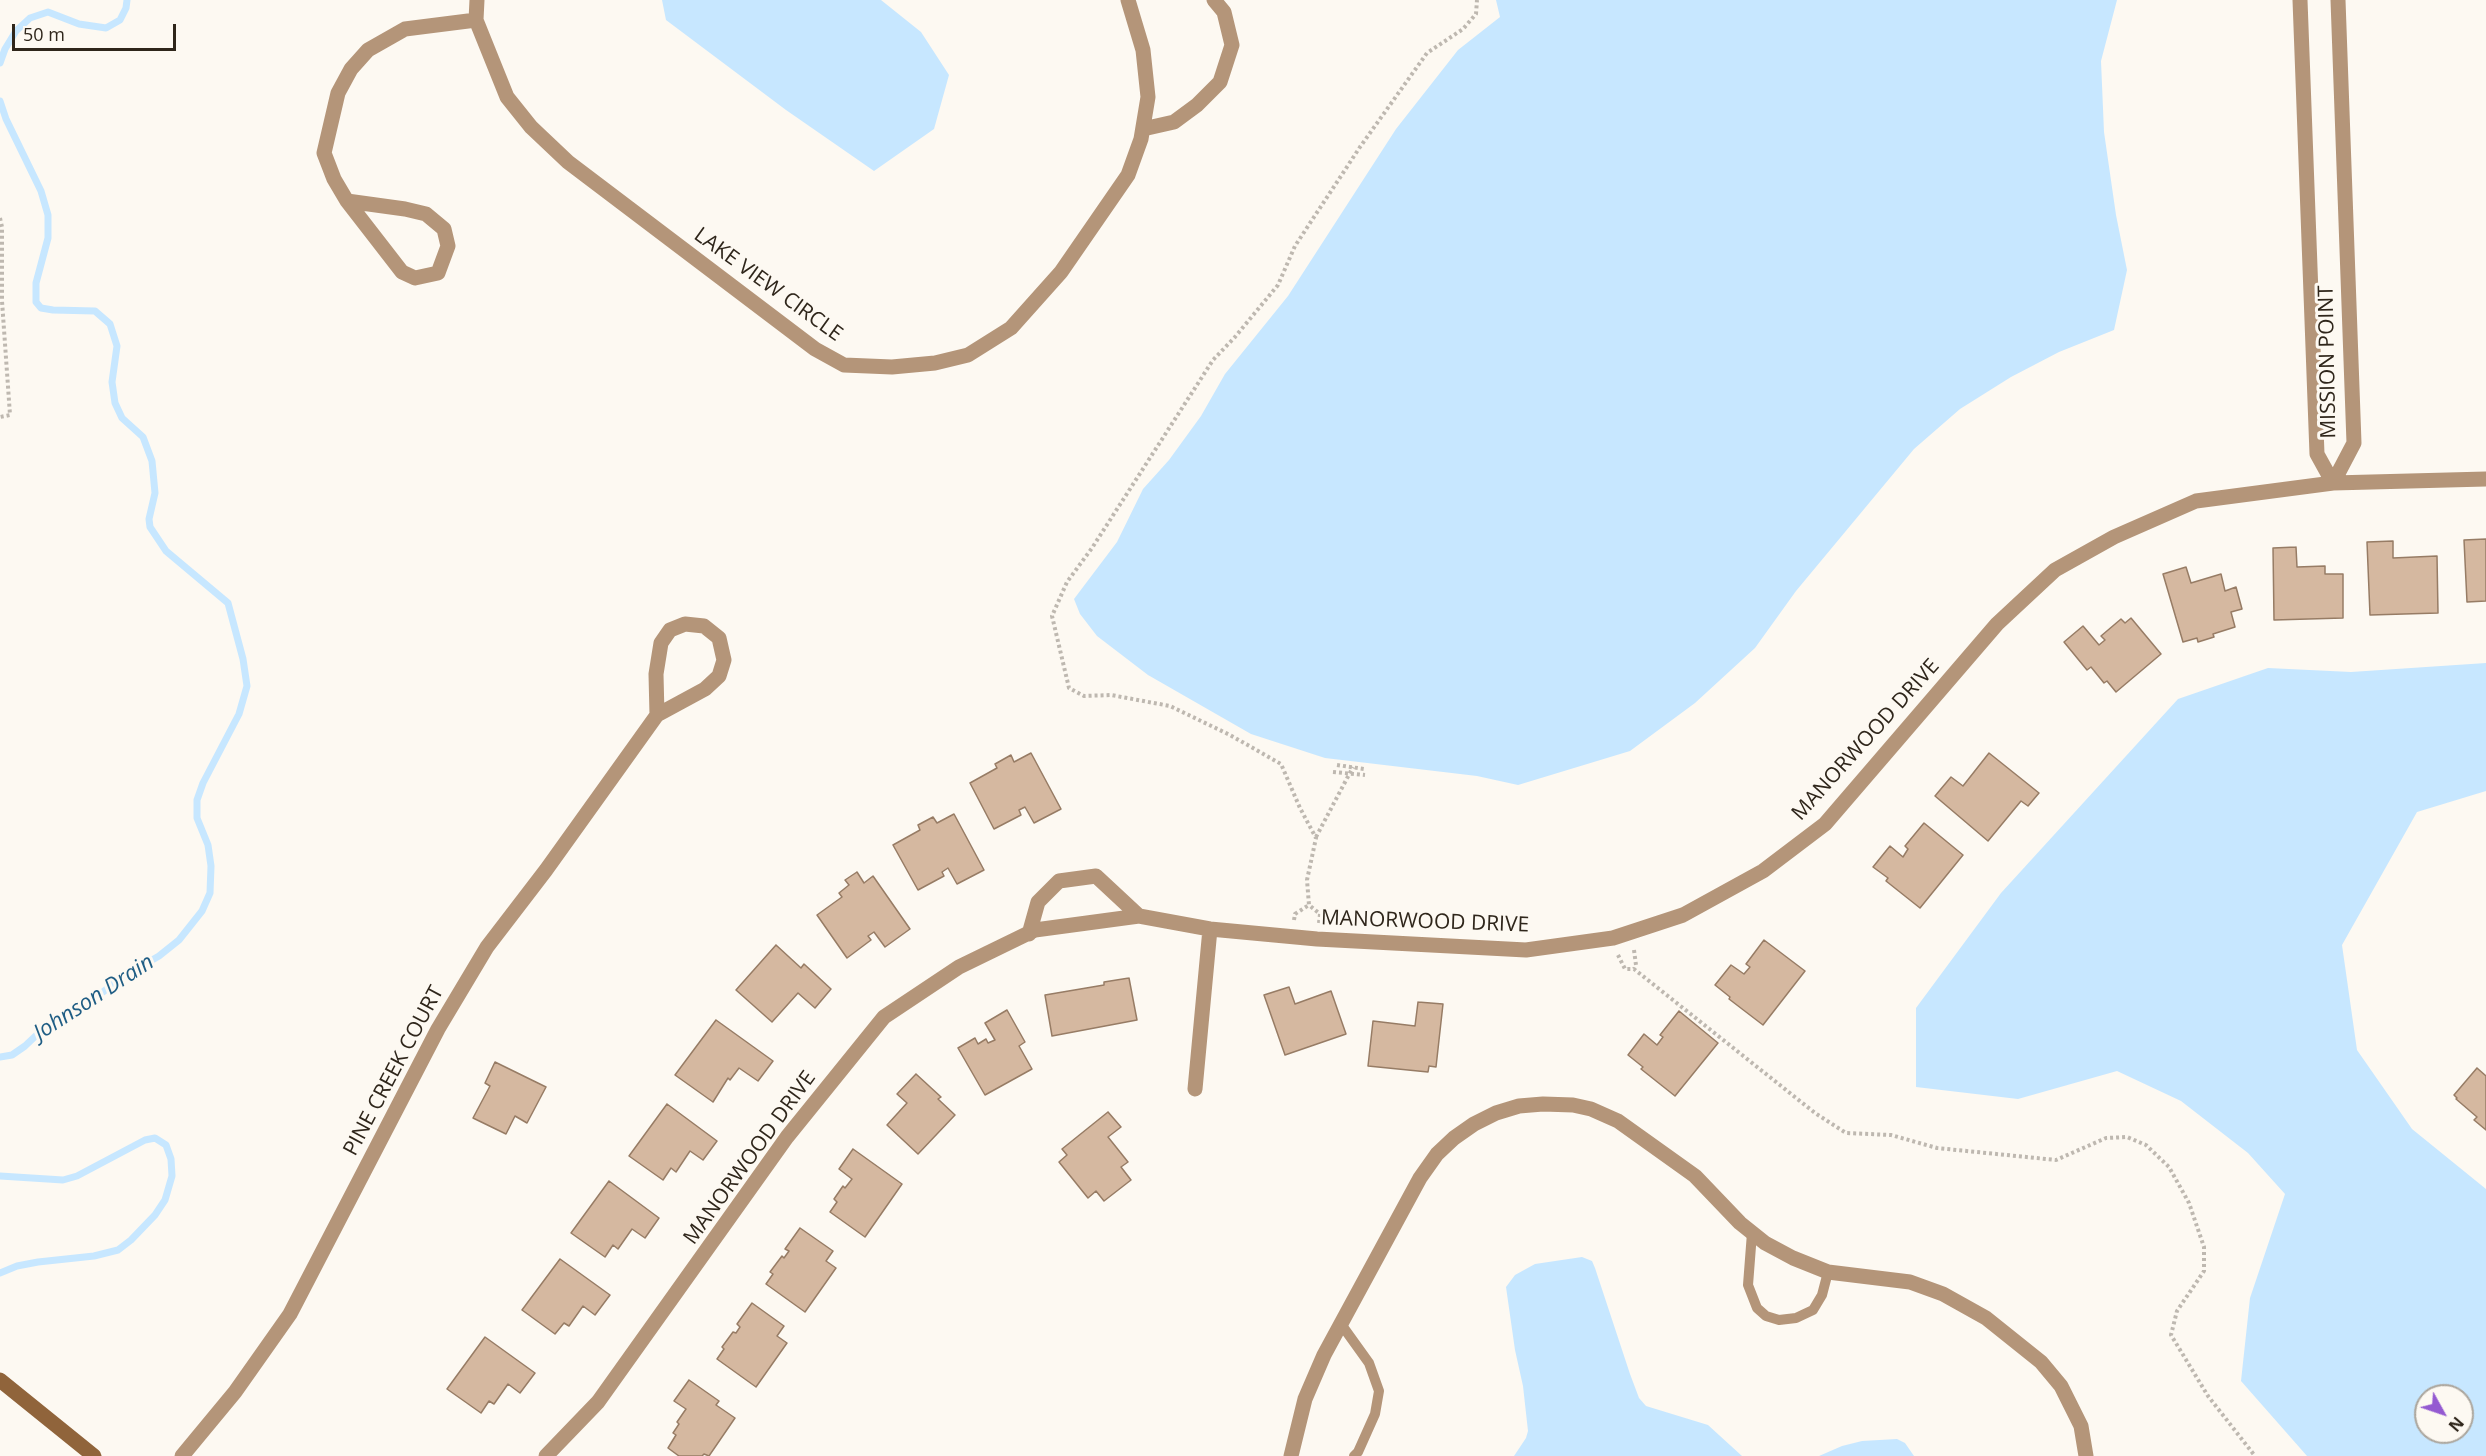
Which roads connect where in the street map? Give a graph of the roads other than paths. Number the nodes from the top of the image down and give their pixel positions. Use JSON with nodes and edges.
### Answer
{"nodes":[{"id":1,"x":477,"y":0,"type":"edge"},
{"id":2,"x":1128,"y":0,"type":"edge"},
{"id":3,"x":1214,"y":0,"type":"edge"},
{"id":4,"x":2300,"y":0,"type":"edge"},
{"id":5,"x":2338,"y":0,"type":"edge"},
{"id":6,"x":476,"y":20,"type":"junction"},
{"id":7,"x":1143,"y":129,"type":"junction"},
{"id":8,"x":347,"y":201,"type":"junction"},
{"id":9,"x":2486,"y":479,"type":"edge"},
{"id":10,"x":2333,"y":483,"type":"junction"},
{"id":11,"x":657,"y":714,"type":"junction"},
{"id":12,"x":1139,"y":916,"type":"junction"},
{"id":13,"x":1210,"y":929,"type":"junction"},
{"id":14,"x":1029,"y":934,"type":"junction"},
{"id":15,"x":1195,"y":1089,"type":"dead end"},
{"id":16,"x":1752,"y":1233,"type":"junction"},
{"id":17,"x":1827,"y":1272,"type":"junction"},
{"id":18,"x":1341,"y":1324,"type":"junction"},
{"id":19,"x":0,"y":1380,"type":"edge"},
{"id":20,"x":94,"y":1456,"type":"edge"},
{"id":21,"x":182,"y":1456,"type":"edge"},
{"id":22,"x":546,"y":1456,"type":"edge"},
{"id":23,"x":1291,"y":1456,"type":"edge"},
{"id":24,"x":1354,"y":1456,"type":"edge"},
{"id":25,"x":2086,"y":1456,"type":"edge"}],
"edges":[{"from":1,"to":6,"type":"street","name":"LAKE VIEW CIRCLE"},
{"from":2,"to":7,"type":"street","name":"LAKE VIEW CIRCLE"},
{"from":3,"to":7,"type":"street"},
{"from":4,"to":10,"type":"street","name":"MISSION POINT"},
{"from":5,"to":10,"type":"street","name":"MISSION POINT"},
{"from":6,"to":7,"type":"street","name":"LAKE VIEW CIRCLE"},
{"from":6,"to":8,"type":"street"},
{"from":8,"to":8,"type":"street"},
{"from":9,"to":10,"type":"street","name":"MANORWOOD DRIVE"},
{"from":10,"to":13,"type":"street","name":"MANORWOOD DRIVE"},
{"from":11,"to":11,"type":"street","name":"PINE CREEK COURT"},
{"from":11,"to":21,"type":"street","name":"PINE CREEK COURT"},
{"from":12,"to":13,"type":"street","name":"MANORWOOD DRIVE"},
{"from":12,"to":14,"type":"street","name":"MANORWOOD DRIVE"},
{"from":12,"to":14,"type":"street"},
{"from":13,"to":15,"type":"street"},
{"from":14,"to":22,"type":"street","name":"MANORWOOD DRIVE"},
{"from":16,"to":17,"type":"street"},
{"from":16,"to":17,"type":"lane"},
{"from":16,"to":18,"type":"street"},
{"from":17,"to":25,"type":"street"},
{"from":18,"to":23,"type":"street"},
{"from":18,"to":24,"type":"lane"},
{"from":19,"to":20,"type":"main road"}]}
